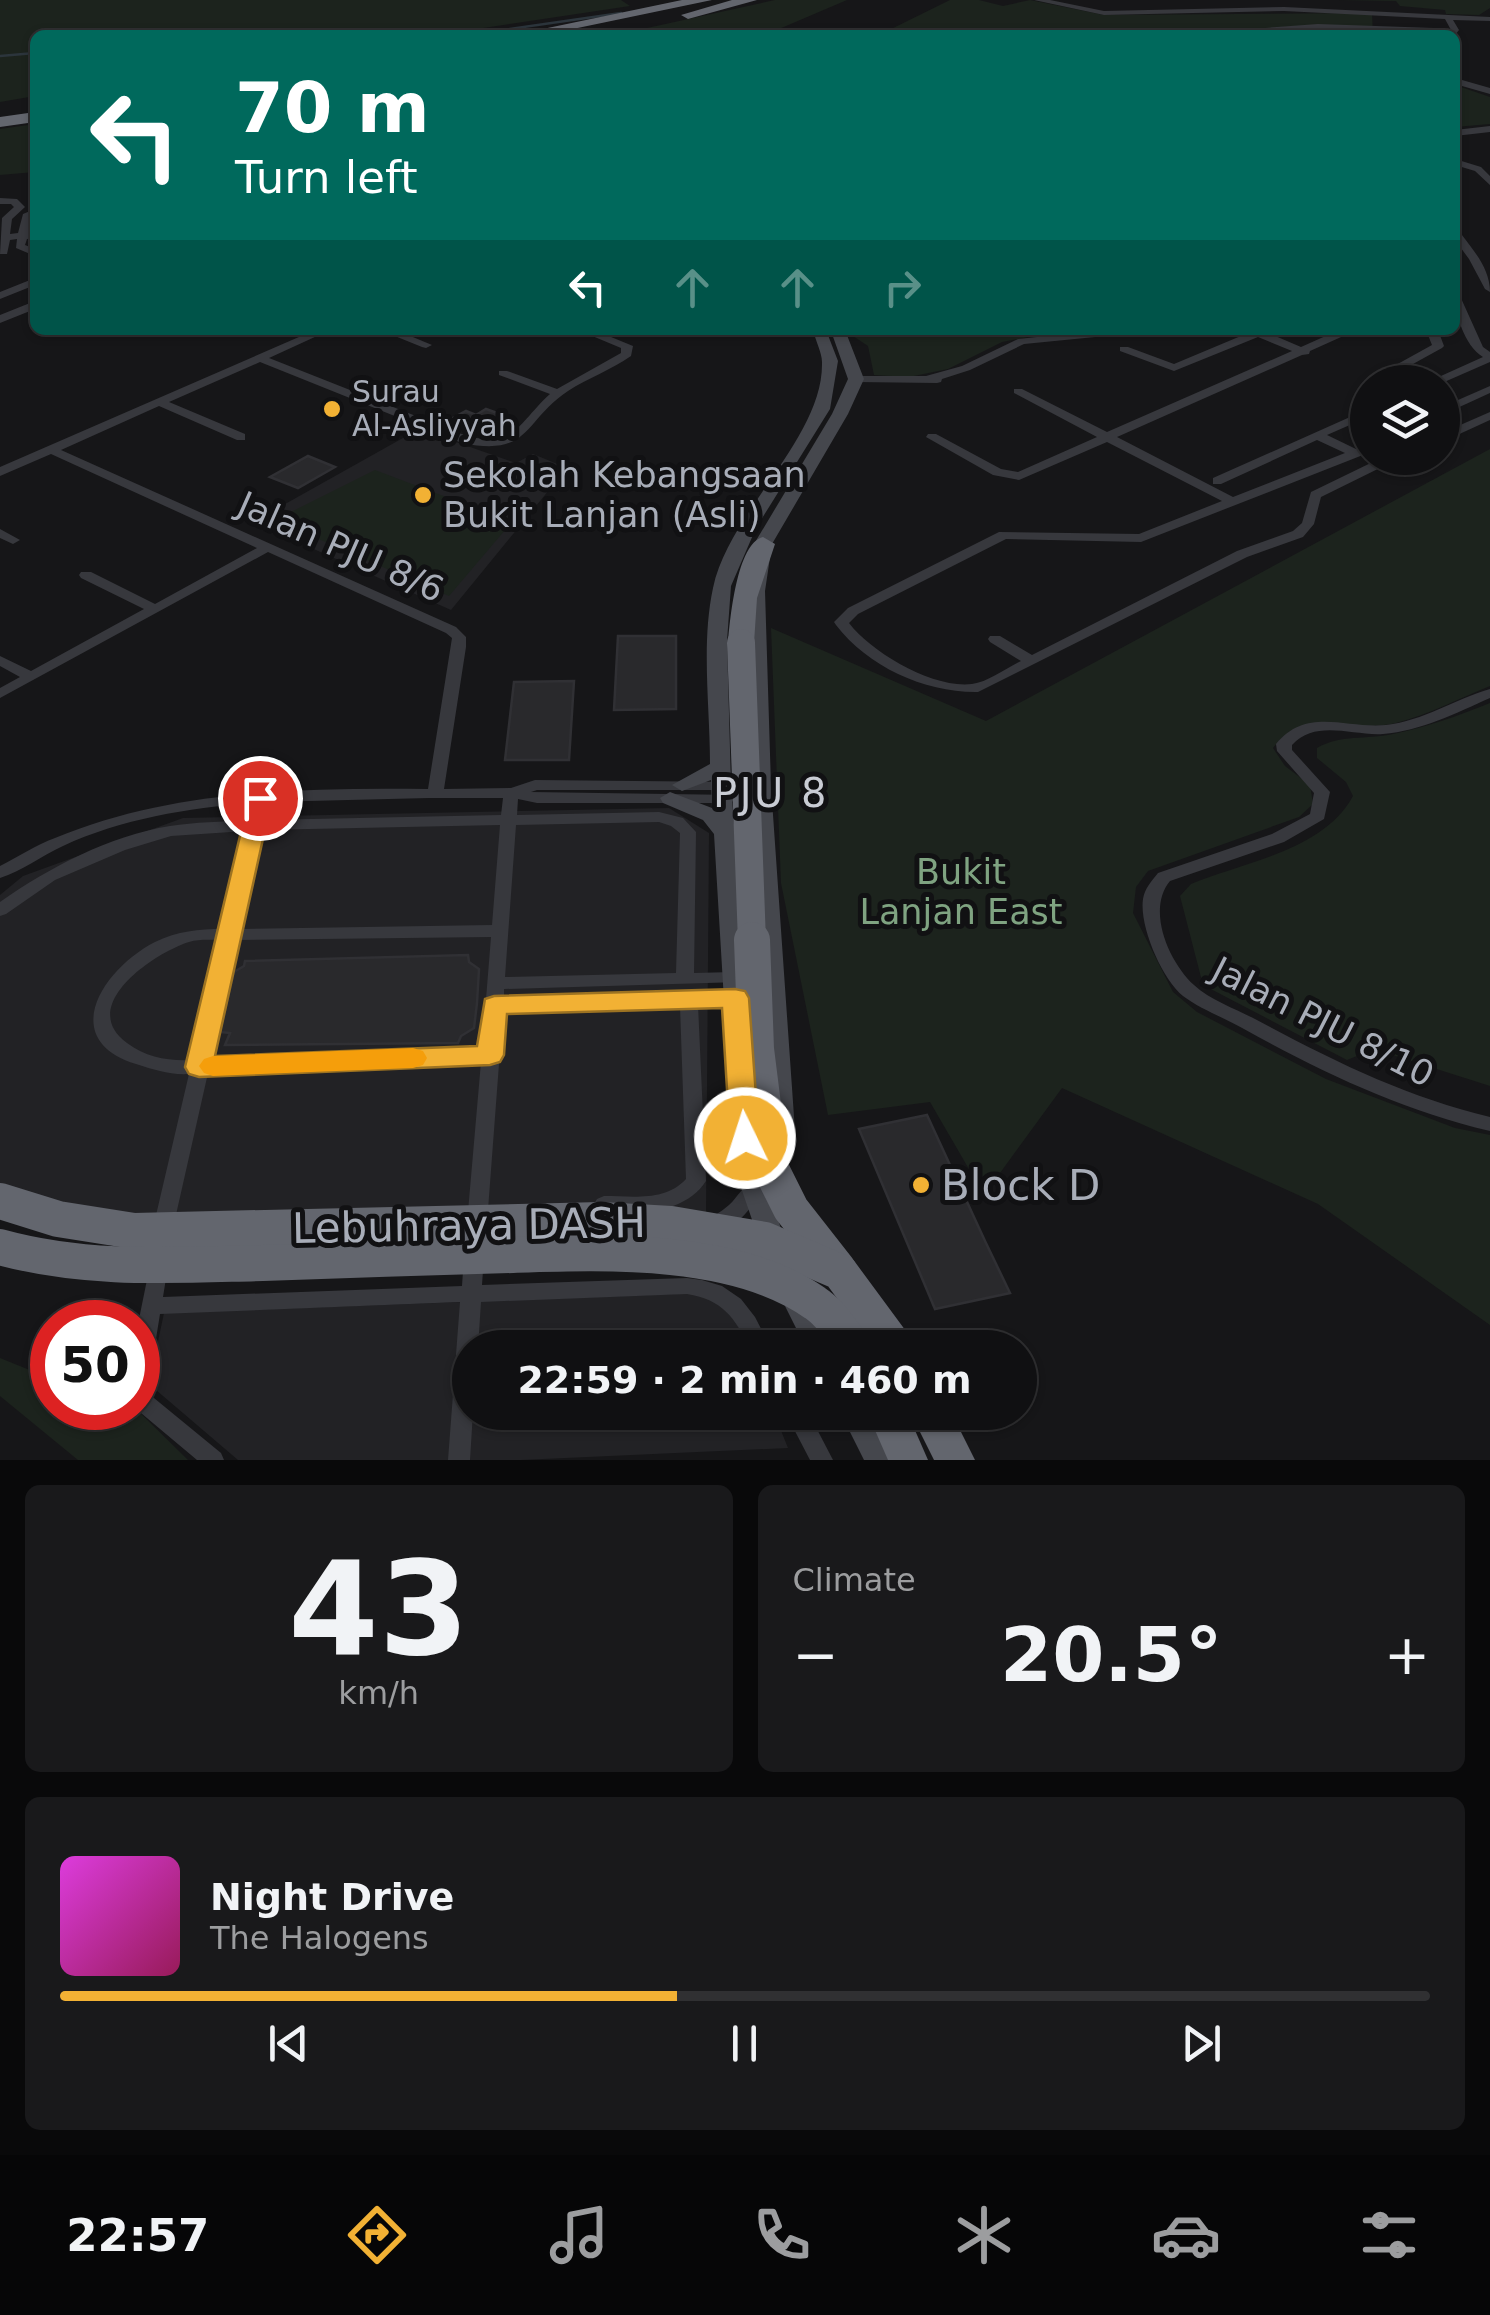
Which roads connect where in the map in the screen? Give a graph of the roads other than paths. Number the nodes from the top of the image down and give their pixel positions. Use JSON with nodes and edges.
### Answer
{"nodes":[{"id":1,"x":705,"y":0,"type":"edge"},
{"id":2,"x":750,"y":0,"type":"edge"},
{"id":3,"x":1038,"y":0,"type":"edge"},
{"id":4,"x":1427,"y":15,"type":"junction"},
{"id":5,"x":1447,"y":16,"type":"junction"},
{"id":6,"x":1490,"y":19,"type":"edge"},
{"id":7,"x":546,"y":30,"type":"edge"},
{"id":8,"x":598,"y":30,"type":"edge"},
{"id":9,"x":1265,"y":30,"type":"edge"},
{"id":10,"x":1395,"y":30,"type":"edge"},
{"id":11,"x":1433,"y":30,"type":"edge"},
{"id":12,"x":1454,"y":30,"type":"edge"},
{"id":13,"x":1460,"y":75,"type":"edge"},
{"id":14,"x":1460,"y":82,"type":"edge"},
{"id":15,"x":1490,"y":84,"type":"edge"},
{"id":16,"x":1490,"y":92,"type":"edge"},
{"id":17,"x":30,"y":109,"type":"edge"},
{"id":18,"x":0,"y":114,"type":"edge"},
{"id":19,"x":30,"y":118,"type":"edge"},
{"id":20,"x":0,"y":122,"type":"edge"},
{"id":21,"x":1490,"y":129,"type":"edge"},
{"id":22,"x":1460,"y":132,"type":"edge"},
{"id":23,"x":1460,"y":164,"type":"edge"},
{"id":24,"x":1490,"y":182,"type":"edge"},
{"id":25,"x":0,"y":201,"type":"edge"},
{"id":26,"x":29,"y":236,"type":"edge"},
{"id":27,"x":5,"y":237,"type":"junction"},
{"id":28,"x":1460,"y":240,"type":"edge"},
{"id":29,"x":2,"y":251,"type":"edge"},
{"id":30,"x":1460,"y":258,"type":"edge"},
{"id":31,"x":1474,"y":258,"type":"junction"},
{"id":32,"x":30,"y":262,"type":"edge"},
{"id":33,"x":30,"y":283,"type":"edge"},
{"id":34,"x":1490,"y":289,"type":"edge"},
{"id":35,"x":0,"y":296,"type":"edge"},
{"id":36,"x":30,"y":298,"type":"edge"},
{"id":37,"x":30,"y":307,"type":"edge"},
{"id":38,"x":1460,"y":308,"type":"edge"},
{"id":39,"x":0,"y":310,"type":"edge"},
{"id":40,"x":0,"y":319,"type":"edge"},
{"id":41,"x":312,"y":335,"type":"edge"},
{"id":42,"x":399,"y":335,"type":"edge"},
{"id":43,"x":597,"y":335,"type":"edge"},
{"id":44,"x":827,"y":335,"type":"edge"},
{"id":45,"x":829,"y":335,"type":"edge"},
{"id":46,"x":1084,"y":335,"type":"edge"},
{"id":47,"x":1250,"y":335,"type":"edge"},
{"id":48,"x":1270,"y":335,"type":"edge"},
{"id":49,"x":1338,"y":335,"type":"edge"},
{"id":50,"x":1434,"y":335,"type":"edge"},
{"id":51,"x":426,"y":345,"type":"dead end"},
{"id":52,"x":1124,"y":349,"type":"dead end"},
{"id":53,"x":1309,"y":350,"type":"junction"},
{"id":54,"x":259,"y":358,"type":"junction"},
{"id":55,"x":1490,"y":358,"type":"edge"},
{"id":56,"x":1405,"y":365,"type":"edge"},
{"id":57,"x":1460,"y":371,"type":"edge"},
{"id":58,"x":502,"y":373,"type":"dead end"},
{"id":59,"x":856,"y":379,"type":"junction"},
{"id":60,"x":1490,"y":389,"type":"edge"},
{"id":61,"x":1018,"y":391,"type":"dead end"},
{"id":62,"x":558,"y":393,"type":"junction"},
{"id":63,"x":160,"y":402,"type":"junction"},
{"id":64,"x":1460,"y":403,"type":"edge"},
{"id":65,"x":1490,"y":416,"type":"edge"},
{"id":66,"x":1350,"y":420,"type":"edge"},
{"id":67,"x":1460,"y":430,"type":"edge"},
{"id":68,"x":1316,"y":436,"type":"junction"},
{"id":69,"x":241,"y":437,"type":"dead end"},
{"id":70,"x":932,"y":438,"type":"dead end"},
{"id":71,"x":1110,"y":438,"type":"junction"},
{"id":72,"x":1350,"y":447,"type":"edge"},
{"id":73,"x":51,"y":450,"type":"junction"},
{"id":74,"x":1350,"y":455,"type":"edge"},
{"id":75,"x":794,"y":468,"type":"junction"},
{"id":76,"x":0,"y":472,"type":"edge"},
{"id":77,"x":1350,"y":475,"type":"edge"},
{"id":78,"x":1218,"y":481,"type":"dead end"},
{"id":79,"x":1234,"y":502,"type":"junction"},
{"id":80,"x":763,"y":544,"type":"junction"},
{"id":81,"x":268,"y":547,"type":"junction"},
{"id":82,"x":86,"y":575,"type":"dead end"},
{"id":83,"x":155,"y":609,"type":"junction"},
{"id":84,"x":995,"y":639,"type":"dead end"},
{"id":85,"x":0,"y":660,"type":"edge"},
{"id":86,"x":1032,"y":661,"type":"junction"},
{"id":87,"x":31,"y":677,"type":"junction"},
{"id":88,"x":1490,"y":693,"type":"edge"},
{"id":89,"x":0,"y":694,"type":"edge"},
{"id":90,"x":722,"y":783,"type":"junction"},
{"id":91,"x":676,"y":792,"type":"junction"},
{"id":92,"x":762,"y":792,"type":"junction"},
{"id":93,"x":511,"y":793,"type":"junction"},
{"id":94,"x":436,"y":794,"type":"junction"},
{"id":95,"x":260,"y":798,"type":"junction"},
{"id":96,"x":509,"y":820,"type":"junction"},
{"id":97,"x":254,"y":825,"type":"junction"},
{"id":98,"x":727,"y":837,"type":"junction"},
{"id":99,"x":0,"y":873,"type":"edge"},
{"id":100,"x":0,"y":910,"type":"edge"},
{"id":101,"x":500,"y":931,"type":"junction"},
{"id":102,"x":230,"y":933,"type":"junction"},
{"id":103,"x":685,"y":978,"type":"junction"},
{"id":104,"x":496,"y":983,"type":"junction"},
{"id":105,"x":734,"y":988,"type":"junction"},
{"id":106,"x":689,"y":1000,"type":"junction"},
{"id":107,"x":494,"y":1005,"type":"junction"},
{"id":108,"x":490,"y":1055,"type":"junction"},
{"id":109,"x":199,"y":1067,"type":"junction"},
{"id":110,"x":1490,"y":1124,"type":"edge"},
{"id":111,"x":0,"y":1187,"type":"edge"},
{"id":112,"x":753,"y":1190,"type":"junction"},
{"id":113,"x":0,"y":1201,"type":"edge"},
{"id":114,"x":478,"y":1207,"type":"junction"},
{"id":115,"x":165,"y":1216,"type":"junction"},
{"id":116,"x":0,"y":1232,"type":"edge"},
{"id":117,"x":475,"y":1244,"type":"junction"},
{"id":118,"x":0,"y":1247,"type":"edge"},
{"id":119,"x":160,"y":1252,"type":"junction"},
{"id":120,"x":840,"y":1272,"type":"junction"},
{"id":121,"x":787,"y":1279,"type":"junction"},
{"id":122,"x":471,"y":1294,"type":"junction"},
{"id":123,"x":153,"y":1300,"type":"edge"},
{"id":124,"x":160,"y":1306,"type":"edge"},
{"id":125,"x":752,"y":1330,"type":"edge"},
{"id":126,"x":811,"y":1330,"type":"edge"},
{"id":127,"x":840,"y":1330,"type":"edge"},
{"id":128,"x":855,"y":1330,"type":"edge"},
{"id":129,"x":883,"y":1330,"type":"edge"},
{"id":130,"x":160,"y":1416,"type":"edge"},
{"id":131,"x":806,"y":1430,"type":"edge"},
{"id":132,"x":863,"y":1430,"type":"edge"},
{"id":133,"x":895,"y":1430,"type":"edge"},
{"id":134,"x":905,"y":1430,"type":"edge"},
{"id":135,"x":939,"y":1430,"type":"edge"},
{"id":136,"x":212,"y":1460,"type":"edge"},
{"id":137,"x":458,"y":1460,"type":"edge"},
{"id":138,"x":822,"y":1460,"type":"edge"},
{"id":139,"x":879,"y":1460,"type":"edge"},
{"id":140,"x":908,"y":1460,"type":"edge"},
{"id":141,"x":921,"y":1460,"type":"edge"},
{"id":142,"x":954,"y":1460,"type":"edge"}],
"edges":[{"from":1,"to":7,"type":"highway"},
{"from":2,"to":8,"type":"highway"},
{"from":3,"to":4,"type":"street"},
{"from":4,"to":5,"type":"street"},
{"from":4,"to":11,"type":"street"},
{"from":5,"to":6,"type":"street"},
{"from":5,"to":12,"type":"street"},
{"from":9,"to":10,"type":"street"},
{"from":13,"to":15,"type":"street"},
{"from":14,"to":16,"type":"street"},
{"from":17,"to":18,"type":"highway"},
{"from":19,"to":20,"type":"highway"},
{"from":21,"to":22,"type":"street"},
{"from":23,"to":24,"type":"street"},
{"from":25,"to":27,"type":"street"},
{"from":26,"to":27,"type":"street"},
{"from":27,"to":29,"type":"street"},
{"from":28,"to":31,"type":"street"},
{"from":29,"to":32,"type":"street"},
{"from":30,"to":31,"type":"street"},
{"from":31,"to":34,"type":"street"},
{"from":33,"to":35,"type":"street"},
{"from":36,"to":39,"type":"street"},
{"from":37,"to":40,"type":"street"},
{"from":38,"to":55,"type":"street"},
{"from":41,"to":54,"type":"street"},
{"from":42,"to":51,"type":"street"},
{"from":43,"to":62,"type":"street"},
{"from":44,"to":75,"type":"main road"},
{"from":45,"to":59,"type":"main road"},
{"from":46,"to":59,"type":"street"},
{"from":47,"to":52,"type":"street"},
{"from":48,"to":53,"type":"street"},
{"from":49,"to":53,"type":"street"},
{"from":50,"to":56,"type":"street"},
{"from":53,"to":71,"type":"street"},
{"from":54,"to":62,"type":"street"},
{"from":54,"to":63,"type":"street"},
{"from":55,"to":57,"type":"street"},
{"from":58,"to":62,"type":"street"},
{"from":59,"to":75,"type":"main road"},
{"from":60,"to":64,"type":"street"},
{"from":61,"to":71,"type":"street"},
{"from":63,"to":69,"type":"street"},
{"from":63,"to":73,"type":"street"},
{"from":65,"to":67,"type":"street"},
{"from":66,"to":68,"type":"street"},
{"from":68,"to":72,"type":"street"},
{"from":68,"to":78,"type":"street"},
{"from":70,"to":71,"type":"street"},
{"from":71,"to":79,"type":"street"},
{"from":73,"to":76,"type":"street"},
{"from":73,"to":81,"type":"street","name":"Jalan PJU 8/6"},
{"from":74,"to":79,"type":"street"},
{"from":75,"to":80,"type":"main road"},
{"from":75,"to":90,"type":"main road"},
{"from":77,"to":86,"type":"street"},
{"from":79,"to":86,"type":"street"},
{"from":80,"to":92,"type":"main road"},
{"from":80,"to":120,"type":"highway","bridge":true},
{"from":81,"to":83,"type":"street"},
{"from":81,"to":94,"type":"street","name":"Jalan PJU 8/6"},
{"from":82,"to":83,"type":"street"},
{"from":83,"to":87,"type":"street"},
{"from":84,"to":86,"type":"street"},
{"from":85,"to":87,"type":"street"},
{"from":87,"to":89,"type":"street"},
{"from":88,"to":110,"type":"street","name":"Jalan PJU 8/10"},
{"from":90,"to":91,"type":"main road"},
{"from":90,"to":91,"type":"street"},
{"from":90,"to":92,"type":"street"},
{"from":90,"to":98,"type":"main road"},
{"from":91,"to":93,"type":"street"},
{"from":91,"to":98,"type":"main road"},
{"from":92,"to":128,"type":"main road"},
{"from":93,"to":94,"type":"street"},
{"from":93,"to":96,"type":"street"},
{"from":94,"to":95,"type":"street"},
{"from":95,"to":97,"type":"street"},
{"from":95,"to":99,"type":"street"},
{"from":96,"to":97,"type":"street"},
{"from":96,"to":101,"type":"street"},
{"from":96,"to":103,"type":"street"},
{"from":97,"to":100,"type":"street"},
{"from":97,"to":102,"type":"street"},
{"from":98,"to":105,"type":"main road"},
{"from":101,"to":102,"type":"street"},
{"from":101,"to":104,"type":"street"},
{"from":102,"to":109,"type":"street"},
{"from":102,"to":109,"type":"street"},
{"from":103,"to":104,"type":"street"},
{"from":103,"to":105,"type":"street"},
{"from":104,"to":107,"type":"street"},
{"from":105,"to":106,"type":"street"},
{"from":105,"to":112,"type":"main road"},
{"from":106,"to":107,"type":"street"},
{"from":106,"to":114,"type":"street"},
{"from":107,"to":108,"type":"street"},
{"from":108,"to":109,"type":"street"},
{"from":108,"to":114,"type":"street"},
{"from":109,"to":115,"type":"street"},
{"from":111,"to":115,"type":"street"},
{"from":112,"to":117,"type":"street"},
{"from":112,"to":121,"type":"main road"},
{"from":113,"to":120,"type":"highway","name":"Lebuhraya DASH","bridge":true},
{"from":114,"to":115,"type":"street"},
{"from":114,"to":117,"type":"street"},
{"from":115,"to":119,"type":"street"},
{"from":116,"to":119,"type":"street"},
{"from":117,"to":119,"type":"street"},
{"from":117,"to":121,"type":"street"},
{"from":117,"to":122,"type":"street"},
{"from":118,"to":127,"type":"highway","name":"Lebuhraya DASH","bridge":true},
{"from":119,"to":123,"type":"street"},
{"from":120,"to":129,"type":"highway","bridge":true},
{"from":121,"to":126,"type":"main road"},
{"from":122,"to":124,"type":"street"},
{"from":122,"to":125,"type":"street"},
{"from":122,"to":137,"type":"street"},
{"from":130,"to":136,"type":"street"},
{"from":131,"to":138,"type":"street"},
{"from":132,"to":139,"type":"main road"},
{"from":133,"to":140,"type":"highway"},
{"from":134,"to":141,"type":"main road"},
{"from":135,"to":142,"type":"highway"}]}
